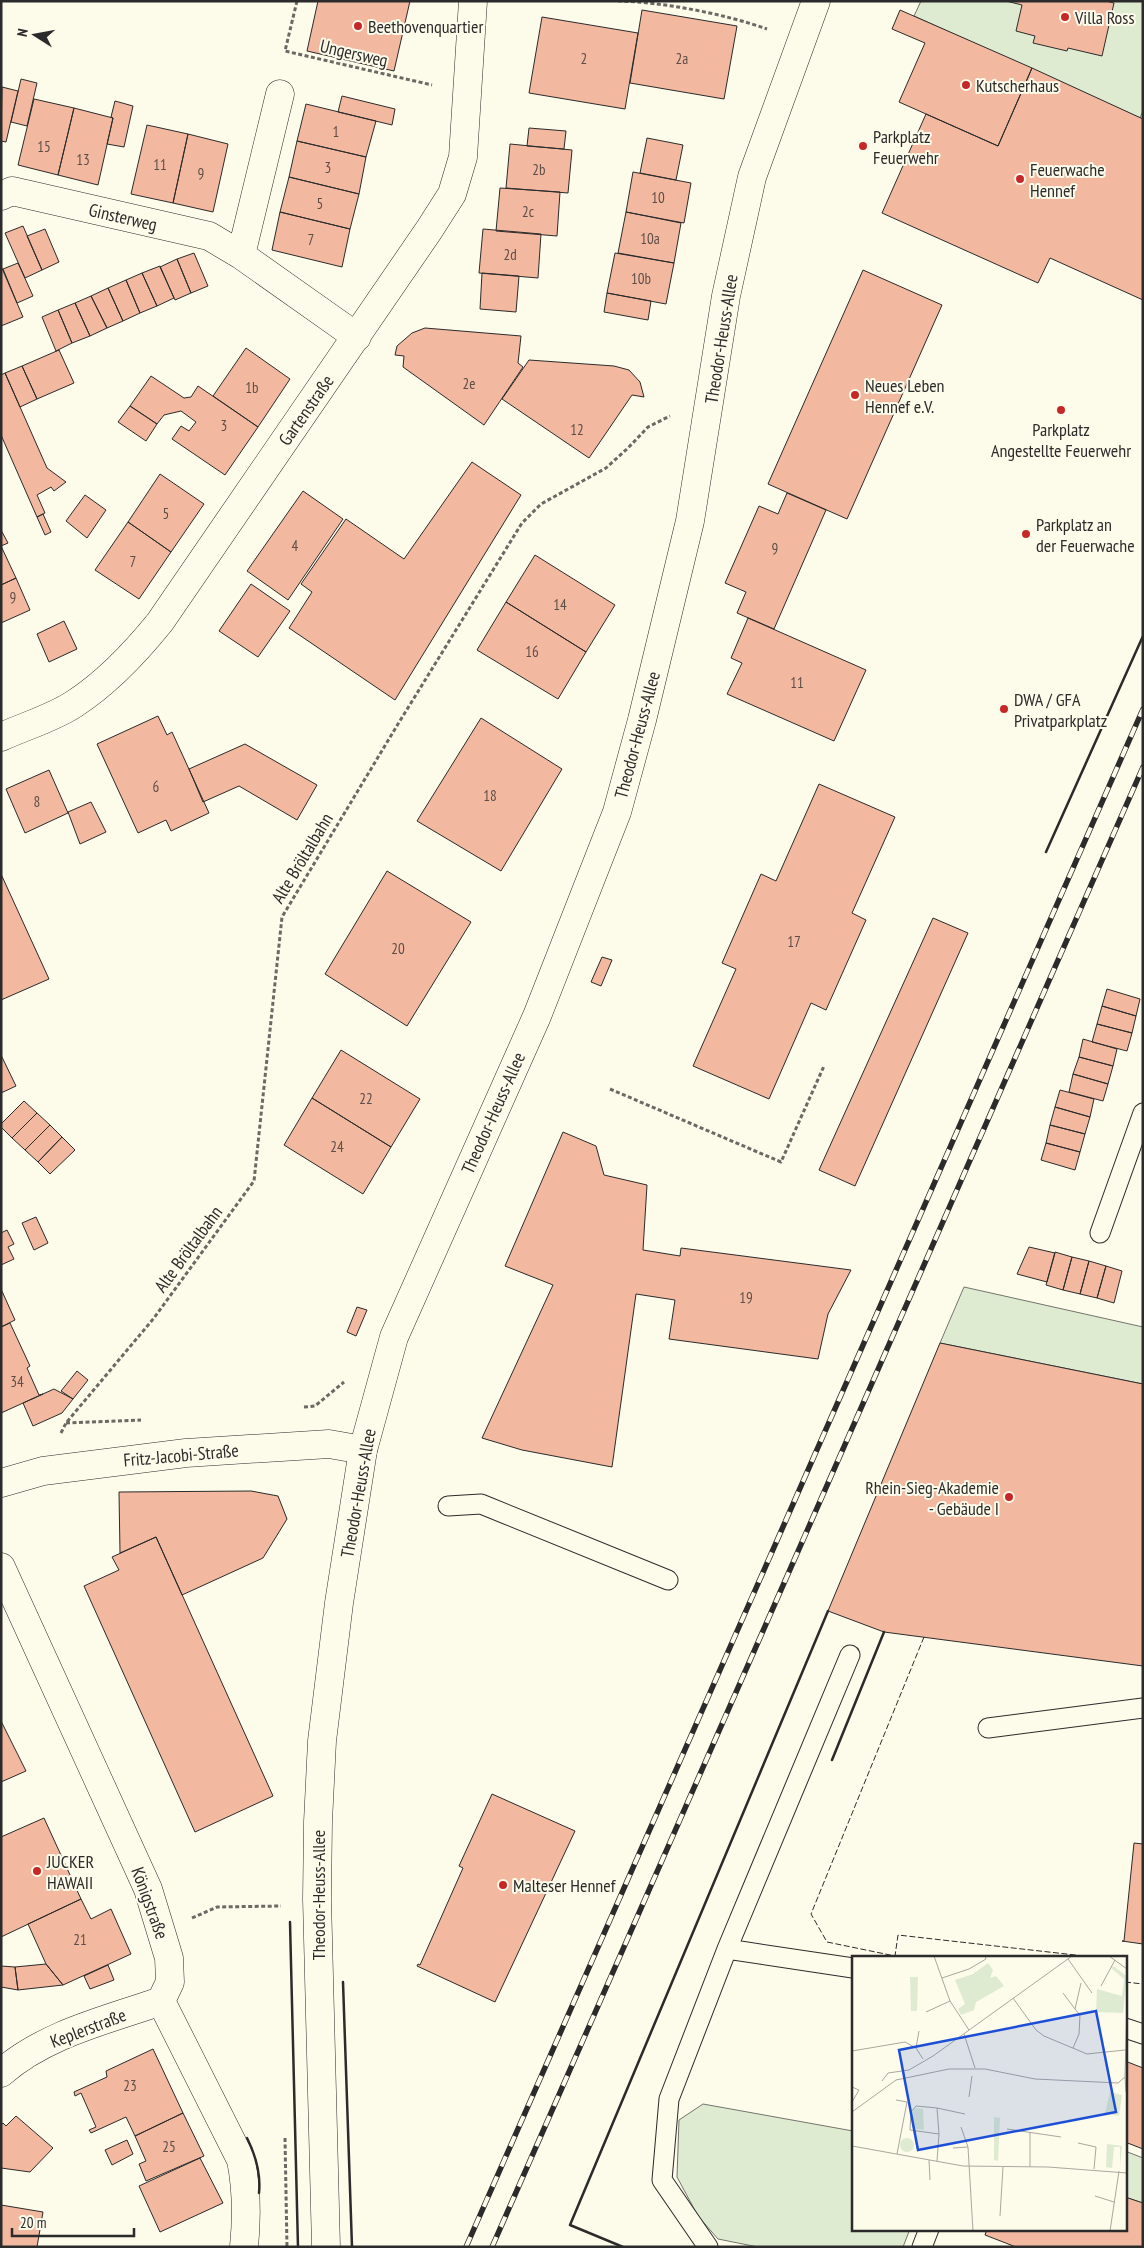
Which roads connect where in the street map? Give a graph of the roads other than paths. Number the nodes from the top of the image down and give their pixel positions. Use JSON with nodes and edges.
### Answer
{"nodes":[{"id":1,"x":473,"y":1,"type":"edge"},
{"id":2,"x":816,"y":1,"type":"edge"},
{"id":3,"x":280,"y":94,"type":"dead end"},
{"id":4,"x":1,"y":196,"type":"edge"},
{"id":5,"x":242,"y":255,"type":"junction"},
{"id":6,"x":356,"y":337,"type":"junction"},
{"id":7,"x":1,"y":737,"type":"edge"},
{"id":8,"x":1143,"y":1112,"type":"edge"},
{"id":9,"x":1100,"y":1233,"type":"dead end"},
{"id":10,"x":363,"y":1450,"type":"junction"},
{"id":11,"x":1,"y":1483,"type":"edge"},
{"id":12,"x":448,"y":1506,"type":"dead end"},
{"id":13,"x":1,"y":1567,"type":"edge"},
{"id":14,"x":668,"y":1580,"type":"dead end"},
{"id":15,"x":850,"y":1655,"type":"dead end"},
{"id":16,"x":1143,"y":1708,"type":"edge"},
{"id":17,"x":988,"y":1728,"type":"dead end"},
{"id":18,"x":727,"y":1949,"type":"junction"},
{"id":19,"x":852,"y":1968,"type":"edge"},
{"id":20,"x":161,"y":2001,"type":"junction"},
{"id":21,"x":1126,"y":2028,"type":"edge"},
{"id":22,"x":1143,"y":2034,"type":"edge"},
{"id":23,"x":6,"y":2059,"type":"edge"},
{"id":24,"x":929,"y":2230,"type":"edge"},
{"id":25,"x":244,"y":2247,"type":"edge"},
{"id":26,"x":326,"y":2247,"type":"edge"},
{"id":27,"x":708,"y":2247,"type":"edge"},
{"id":28,"x":922,"y":2247,"type":"edge"}],
"edges":[{"from":1,"to":6,"type":"street","name":"Gartenstraße"},
{"from":2,"to":10,"type":"street","name":"Theodor-Heuss-Allee"},
{"from":3,"to":5,"type":"street"},
{"from":4,"to":5,"type":"street","name":"Ginsterweg"},
{"from":5,"to":6,"type":"street","name":"Ginsterweg"},
{"from":6,"to":7,"type":"street","name":"Gartenstraße"},
{"from":8,"to":9,"type":"lane"},
{"from":10,"to":11,"type":"street","name":"Fritz-Jacobi-Straße"},
{"from":10,"to":26,"type":"street","name":"Theodor-Heuss-Allee"},
{"from":12,"to":14,"type":"lane"},
{"from":13,"to":20,"type":"street","name":"Königstraße"},
{"from":15,"to":18,"type":"lane"},
{"from":16,"to":17,"type":"lane"},
{"from":18,"to":19,"type":"lane"},
{"from":18,"to":27,"type":"lane"},
{"from":20,"to":23,"type":"street","name":"Keplerstraße"},
{"from":20,"to":25,"type":"street"},
{"from":21,"to":22,"type":"lane"},
{"from":24,"to":28,"type":"lane"}]}
